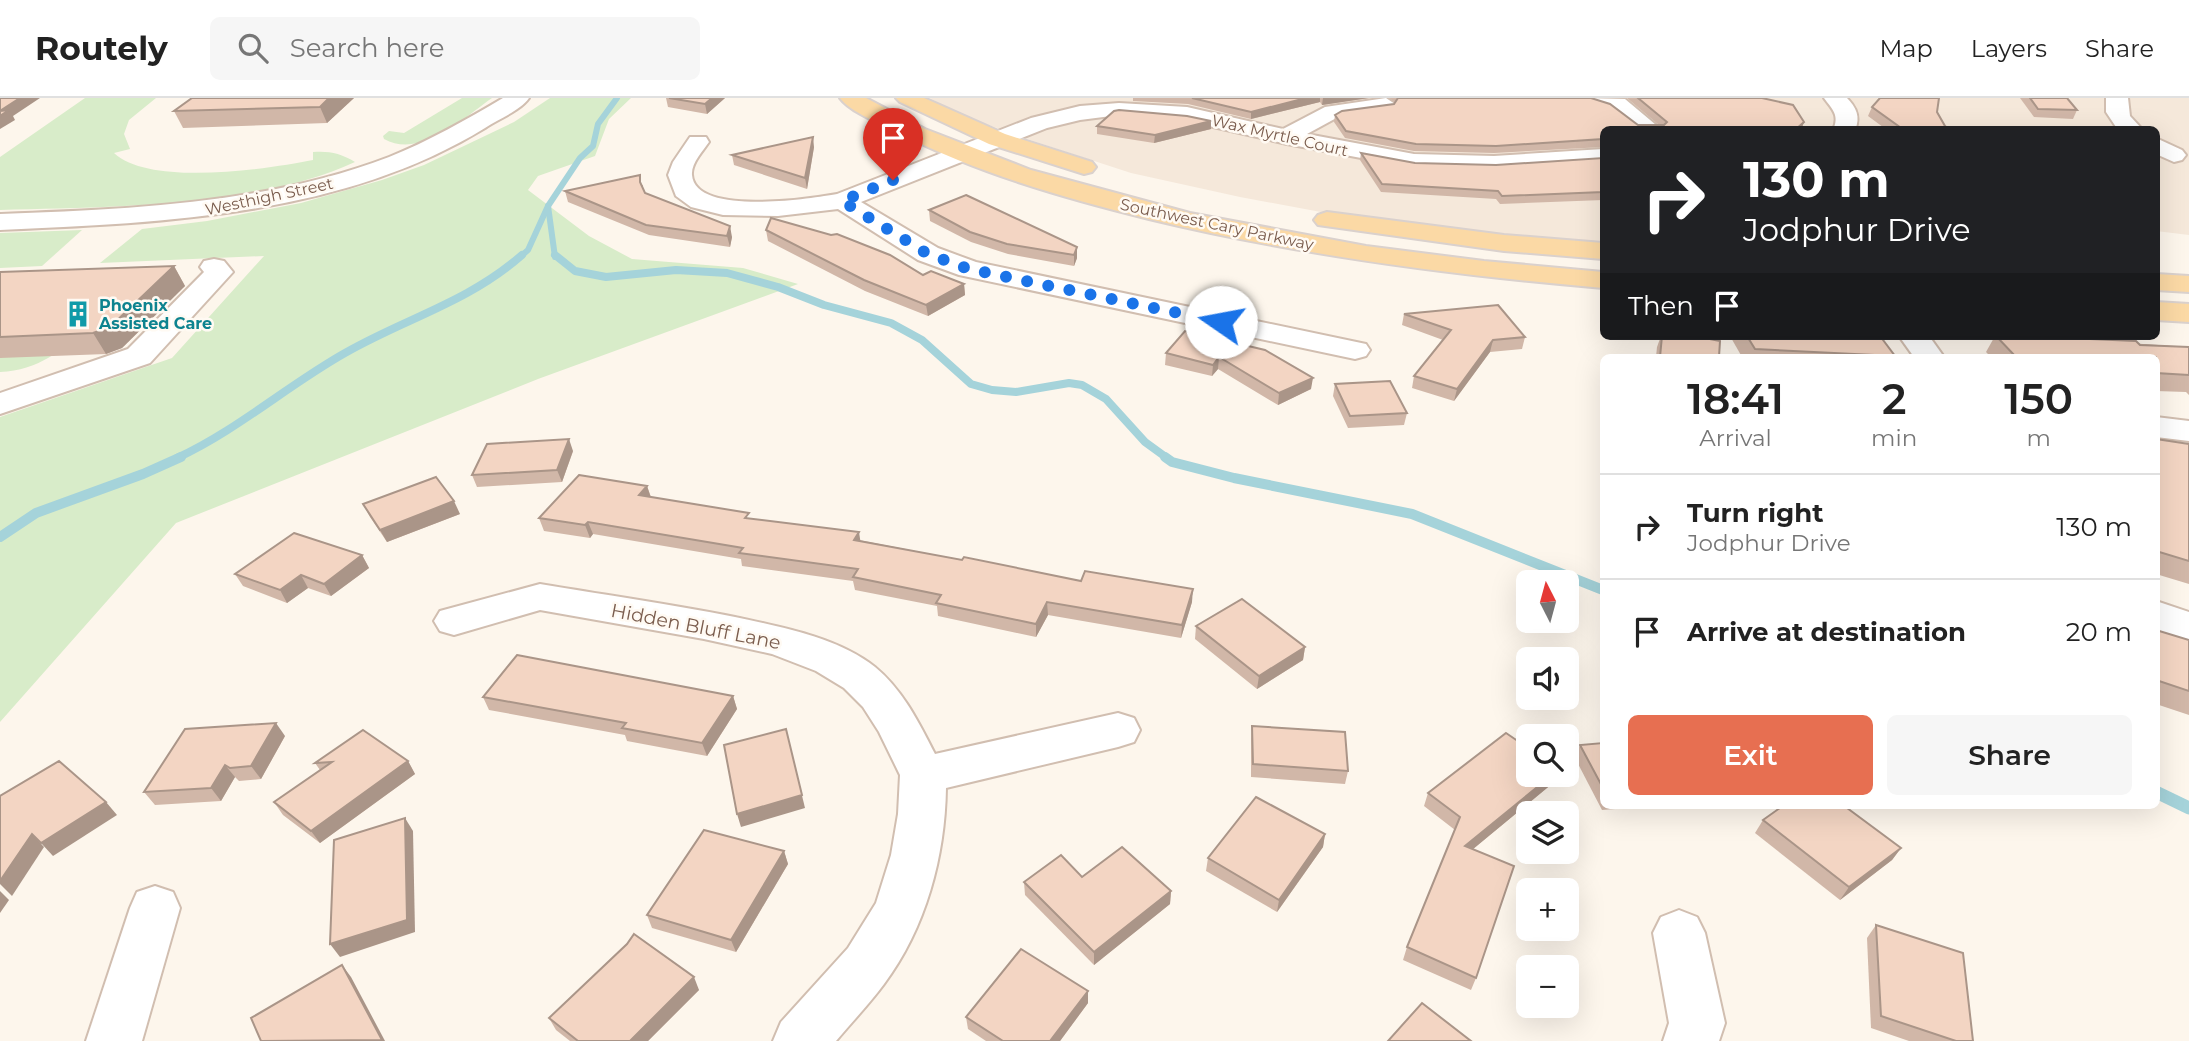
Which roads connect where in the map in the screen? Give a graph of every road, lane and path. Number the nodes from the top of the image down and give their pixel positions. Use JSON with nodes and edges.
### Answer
{"nodes":[{"id":1,"x":518,"y":98,"type":"edge"},
{"id":2,"x":851,"y":98,"type":"edge"},
{"id":3,"x":907,"y":98,"type":"edge"},
{"id":4,"x":1594,"y":98,"type":"edge"},
{"id":5,"x":1835,"y":98,"type":"edge"},
{"id":6,"x":2117,"y":98,"type":"edge"},
{"id":7,"x":1119,"y":104,"type":"edge"},
{"id":8,"x":1384,"y":104,"type":"edge"},
{"id":9,"x":1646,"y":126,"type":"edge"},
{"id":10,"x":1846,"y":126,"type":"edge"},
{"id":11,"x":2128,"y":126,"type":"edge"},
{"id":12,"x":1287,"y":138,"type":"junction"},
{"id":13,"x":997,"y":139,"type":"junction"},
{"id":14,"x":698,"y":142,"type":"dead end"},
{"id":15,"x":962,"y":152,"type":"junction"},
{"id":16,"x":1600,"y":156,"type":"edge"},
{"id":17,"x":1102,"y":172,"type":"dead end"},
{"id":18,"x":842,"y":201,"type":"junction"},
{"id":19,"x":1309,"y":218,"type":"dead end"},
{"id":20,"x":0,"y":222,"type":"edge"},
{"id":21,"x":1600,"y":251,"type":"edge"},
{"id":22,"x":214,"y":267,"type":"dead end"},
{"id":23,"x":1600,"y":280,"type":"edge"},
{"id":24,"x":2160,"y":282,"type":"edge"},
{"id":25,"x":2189,"y":284,"type":"edge"},
{"id":26,"x":2160,"y":311,"type":"edge"},
{"id":27,"x":2189,"y":313,"type":"edge"},
{"id":28,"x":1917,"y":340,"type":"edge"},
{"id":29,"x":1355,"y":350,"type":"dead end"},
{"id":30,"x":1928,"y":354,"type":"edge"},
{"id":31,"x":0,"y":404,"type":"edge"},
{"id":32,"x":2160,"y":427,"type":"edge"},
{"id":33,"x":2189,"y":431,"type":"edge"},
{"id":34,"x":2160,"y":616,"type":"edge"},
{"id":35,"x":454,"y":621,"type":"dead end"},
{"id":36,"x":2189,"y":626,"type":"edge"},
{"id":37,"x":1118,"y":730,"type":"dead end"},
{"id":38,"x":923,"y":775,"type":"junction"},
{"id":39,"x":155,"y":908,"type":"dead end"},
{"id":40,"x":1679,"y":933,"type":"dead end"},
{"id":41,"x":114,"y":1041,"type":"edge"},
{"id":42,"x":801,"y":1041,"type":"edge"},
{"id":43,"x":1691,"y":1041,"type":"edge"}],
"edges":[{"from":1,"to":20,"type":"street","name":"Westhigh Street"},
{"from":2,"to":15,"type":"main road","name":"Southwest Cary Parkway"},
{"from":3,"to":13,"type":"main road"},
{"from":4,"to":9,"type":"street"},
{"from":5,"to":10,"type":"street"},
{"from":6,"to":11,"type":"street"},
{"from":7,"to":12,"type":"street","name":"Wax Myrtle Court"},
{"from":7,"to":13,"type":"street","name":"Wax Myrtle Court"},
{"from":8,"to":12,"type":"street"},
{"from":12,"to":16,"type":"street","name":"Wax Myrtle Court"},
{"from":13,"to":15,"type":"street","name":"Wax Myrtle Court"},
{"from":13,"to":17,"type":"main road"},
{"from":14,"to":18,"type":"street","name":"Wax Myrtle Court"},
{"from":15,"to":18,"type":"street","name":"Wax Myrtle Court"},
{"from":15,"to":23,"type":"main road","name":"Southwest Cary Parkway"},
{"from":18,"to":29,"type":"street"},
{"from":19,"to":21,"type":"main road","name":"Southwest Cary Parkway"},
{"from":22,"to":31,"type":"street"},
{"from":24,"to":25,"type":"main road"},
{"from":26,"to":27,"type":"main road"},
{"from":28,"to":30,"type":"street"},
{"from":32,"to":33,"type":"street"},
{"from":34,"to":36,"type":"street"},
{"from":35,"to":38,"type":"street","name":"Hidden Bluff Lane"},
{"from":37,"to":38,"type":"street"},
{"from":38,"to":42,"type":"street","name":"Hidden Bluff Lane"},
{"from":39,"to":41,"type":"street"},
{"from":40,"to":43,"type":"street"}]}
